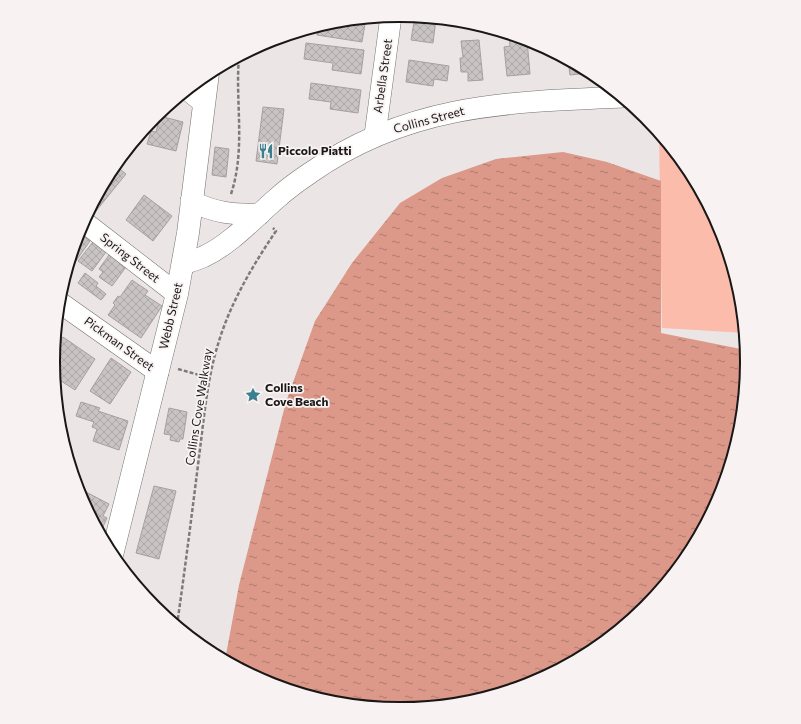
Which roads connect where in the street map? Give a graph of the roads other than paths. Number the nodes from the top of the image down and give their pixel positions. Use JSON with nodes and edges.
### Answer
{"nodes":[{"id":1,"x":390,"y":22,"type":"edge"},
{"id":2,"x":196,"y":96,"type":"edge"},
{"id":3,"x":615,"y":98,"type":"edge"},
{"id":4,"x":375,"y":135,"type":"junction"},
{"id":5,"x":191,"y":201,"type":"junction"},
{"id":6,"x":260,"y":214,"type":"junction"},
{"id":7,"x":89,"y":226,"type":"edge"},
{"id":8,"x":183,"y":264,"type":"junction"},
{"id":9,"x":177,"y":294,"type":"junction"},
{"id":10,"x":65,"y":305,"type":"edge"},
{"id":11,"x":160,"y":368,"type":"junction"},
{"id":12,"x":114,"y":545,"type":"edge"}],
"edges":[{"from":1,"to":4,"type":"street","name":"Arbella Street"},
{"from":2,"to":5,"type":"main road","name":"Webb Street"},
{"from":3,"to":4,"type":"street","name":"Collins Street"},
{"from":4,"to":6,"type":"street","name":"Collins Street"},
{"from":5,"to":6,"type":"street"},
{"from":5,"to":8,"type":"main road","name":"Webb Street"},
{"from":6,"to":8,"type":"street","name":"Collins Street"},
{"from":7,"to":9,"type":"street","name":"Spring Street"},
{"from":8,"to":9,"type":"main road","name":"Webb Street"},
{"from":9,"to":11,"type":"main road","name":"Webb Street"},
{"from":10,"to":11,"type":"street","name":"Pickman Street"},
{"from":11,"to":12,"type":"main road","name":"Webb Street"}]}
